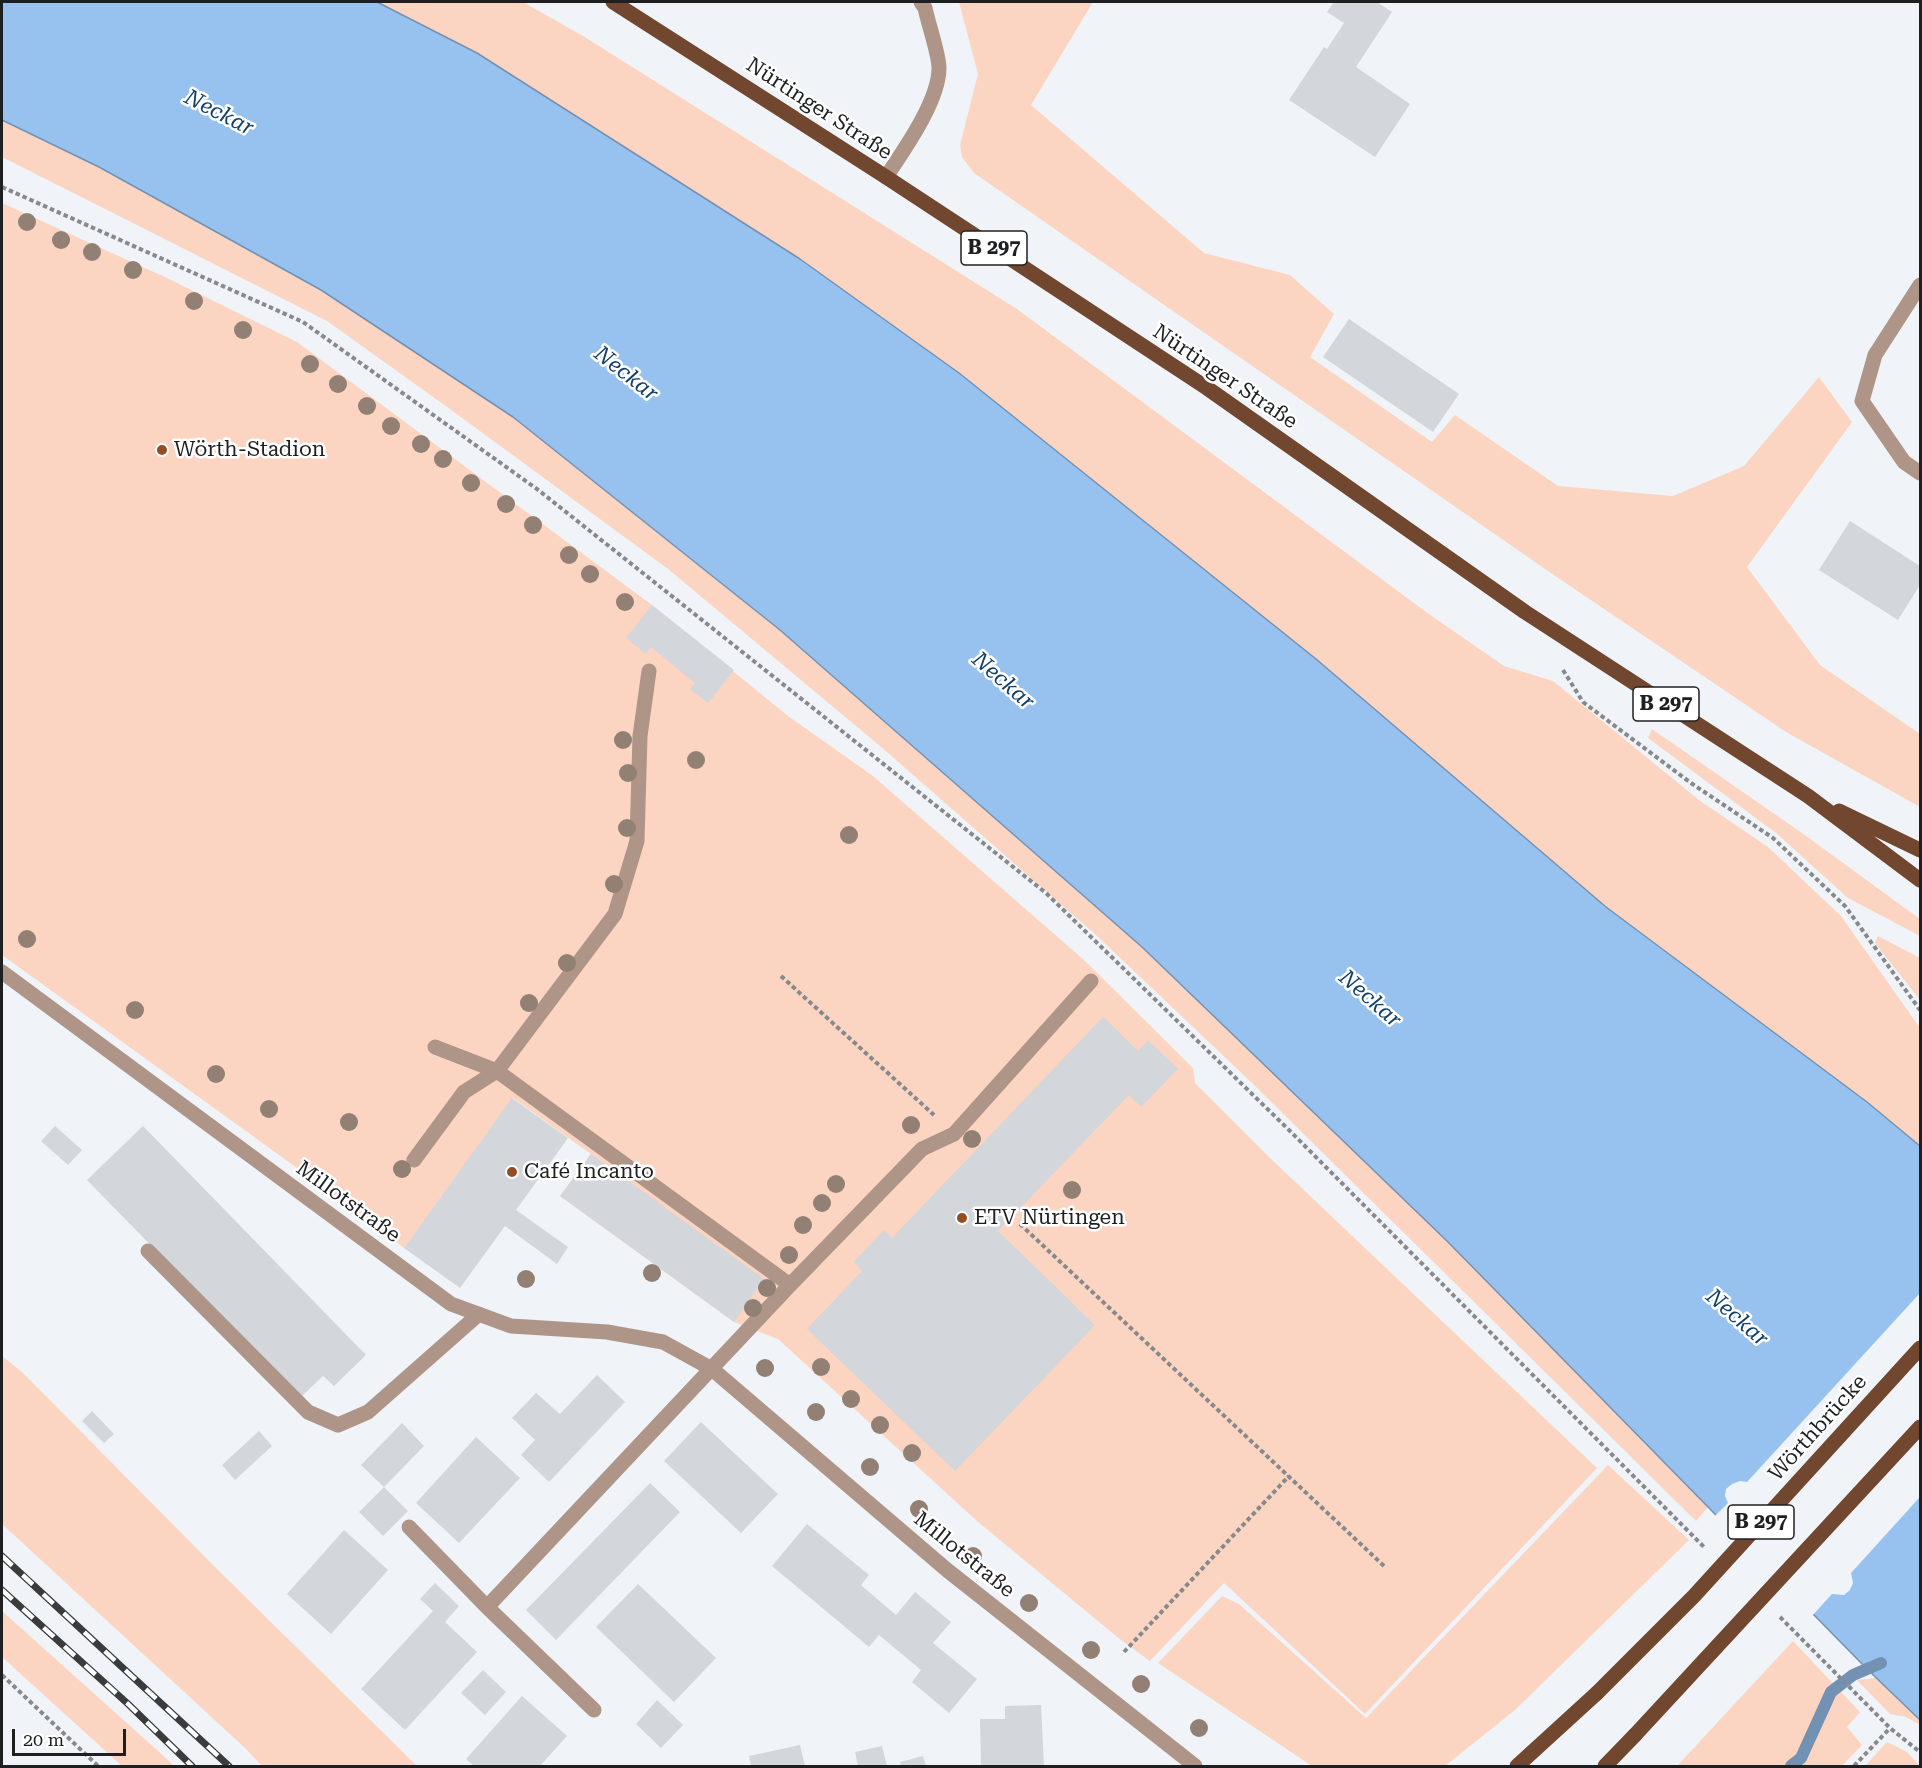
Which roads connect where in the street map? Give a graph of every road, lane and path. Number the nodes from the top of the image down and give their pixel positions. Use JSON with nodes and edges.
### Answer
{"nodes":[{"id":1,"x":613,"y":2,"type":"edge"},
{"id":2,"x":921,"y":2,"type":"edge"},
{"id":3,"x":886,"y":177,"type":"junction"},
{"id":4,"x":2,"y":187,"type":"edge"},
{"id":5,"x":1920,"y":285,"type":"edge"},
{"id":6,"x":1920,"y":473,"type":"edge"},
{"id":7,"x":1557,"y":662,"type":"dead end"},
{"id":8,"x":649,"y":671,"type":"dead end"},
{"id":9,"x":1808,"y":796,"type":"junction"},
{"id":10,"x":1920,"y":850,"type":"edge"},
{"id":11,"x":1920,"y":880,"type":"edge"},
{"id":12,"x":2,"y":972,"type":"edge"},
{"id":13,"x":781,"y":976,"type":"dead end"},
{"id":14,"x":1091,"y":981,"type":"dead end"},
{"id":15,"x":1920,"y":1010,"type":"edge"},
{"id":16,"x":435,"y":1047,"type":"dead end"},
{"id":17,"x":497,"y":1071,"type":"junction"},
{"id":18,"x":954,"y":1134,"type":"junction"},
{"id":19,"x":414,"y":1160,"type":"dead end"},
{"id":20,"x":1020,"y":1224,"type":"dead end"},
{"id":21,"x":148,"y":1251,"type":"dead end"},
{"id":22,"x":790,"y":1285,"type":"junction"},
{"id":23,"x":479,"y":1314,"type":"junction"},
{"id":24,"x":1920,"y":1348,"type":"edge"},
{"id":25,"x":712,"y":1369,"type":"junction"},
{"id":26,"x":1920,"y":1427,"type":"edge"},
{"id":27,"x":1289,"y":1476,"type":"junction"},
{"id":28,"x":409,"y":1527,"type":"dead end"},
{"id":29,"x":1686,"y":1530,"type":"dead end"},
{"id":30,"x":1384,"y":1566,"type":"dead end"},
{"id":31,"x":487,"y":1607,"type":"junction"},
{"id":32,"x":1798,"y":1633,"type":"dead end"},
{"id":33,"x":1124,"y":1652,"type":"dead end"},
{"id":34,"x":2,"y":1675,"type":"edge"},
{"id":35,"x":594,"y":1710,"type":"dead end"},
{"id":36,"x":1890,"y":1728,"type":"junction"},
{"id":37,"x":1920,"y":1752,"type":"edge"},
{"id":38,"x":98,"y":1767,"type":"edge"},
{"id":39,"x":1195,"y":1767,"type":"edge"},
{"id":40,"x":1517,"y":1767,"type":"edge"},
{"id":41,"x":1605,"y":1767,"type":"edge"},
{"id":42,"x":1854,"y":1767,"type":"edge"}],
"edges":[{"from":1,"to":3,"type":"main road","name":"Nürtinger Straße","number":"B 297"},
{"from":2,"to":3,"type":"street"},
{"from":3,"to":9,"type":"main road","name":"Nürtinger Straße","number":"B 297"},
{"from":4,"to":29,"type":"path"},
{"from":5,"to":6,"type":"street"},
{"from":7,"to":15,"type":"path"},
{"from":8,"to":17,"type":"street"},
{"from":9,"to":10,"type":"main road","name":"Nürtinger Straße","number":"B 297"},
{"from":9,"to":11,"type":"main road","name":"Nürtinger Straße","number":"B 297"},
{"from":12,"to":23,"type":"street","name":"Millotstraße"},
{"from":13,"to":18,"type":"path"},
{"from":14,"to":18,"type":"street"},
{"from":16,"to":17,"type":"street"},
{"from":17,"to":19,"type":"street"},
{"from":17,"to":22,"type":"street"},
{"from":18,"to":22,"type":"street"},
{"from":20,"to":27,"type":"path"},
{"from":21,"to":23,"type":"street"},
{"from":22,"to":25,"type":"street"},
{"from":23,"to":25,"type":"street","name":"Millotstraße"},
{"from":24,"to":40,"type":"main road","name":"Wörthbrücke","number":"B 297","bridge":true},
{"from":25,"to":31,"type":"street"},
{"from":25,"to":39,"type":"street","name":"Millotstraße"},
{"from":26,"to":41,"type":"main road","number":"B 297","bridge":true},
{"from":27,"to":30,"type":"path"},
{"from":27,"to":33,"type":"path"},
{"from":28,"to":31,"type":"street"},
{"from":31,"to":35,"type":"street"},
{"from":32,"to":36,"type":"path"},
{"from":34,"to":38,"type":"path"},
{"from":36,"to":37,"type":"path"},
{"from":36,"to":42,"type":"path"}]}
